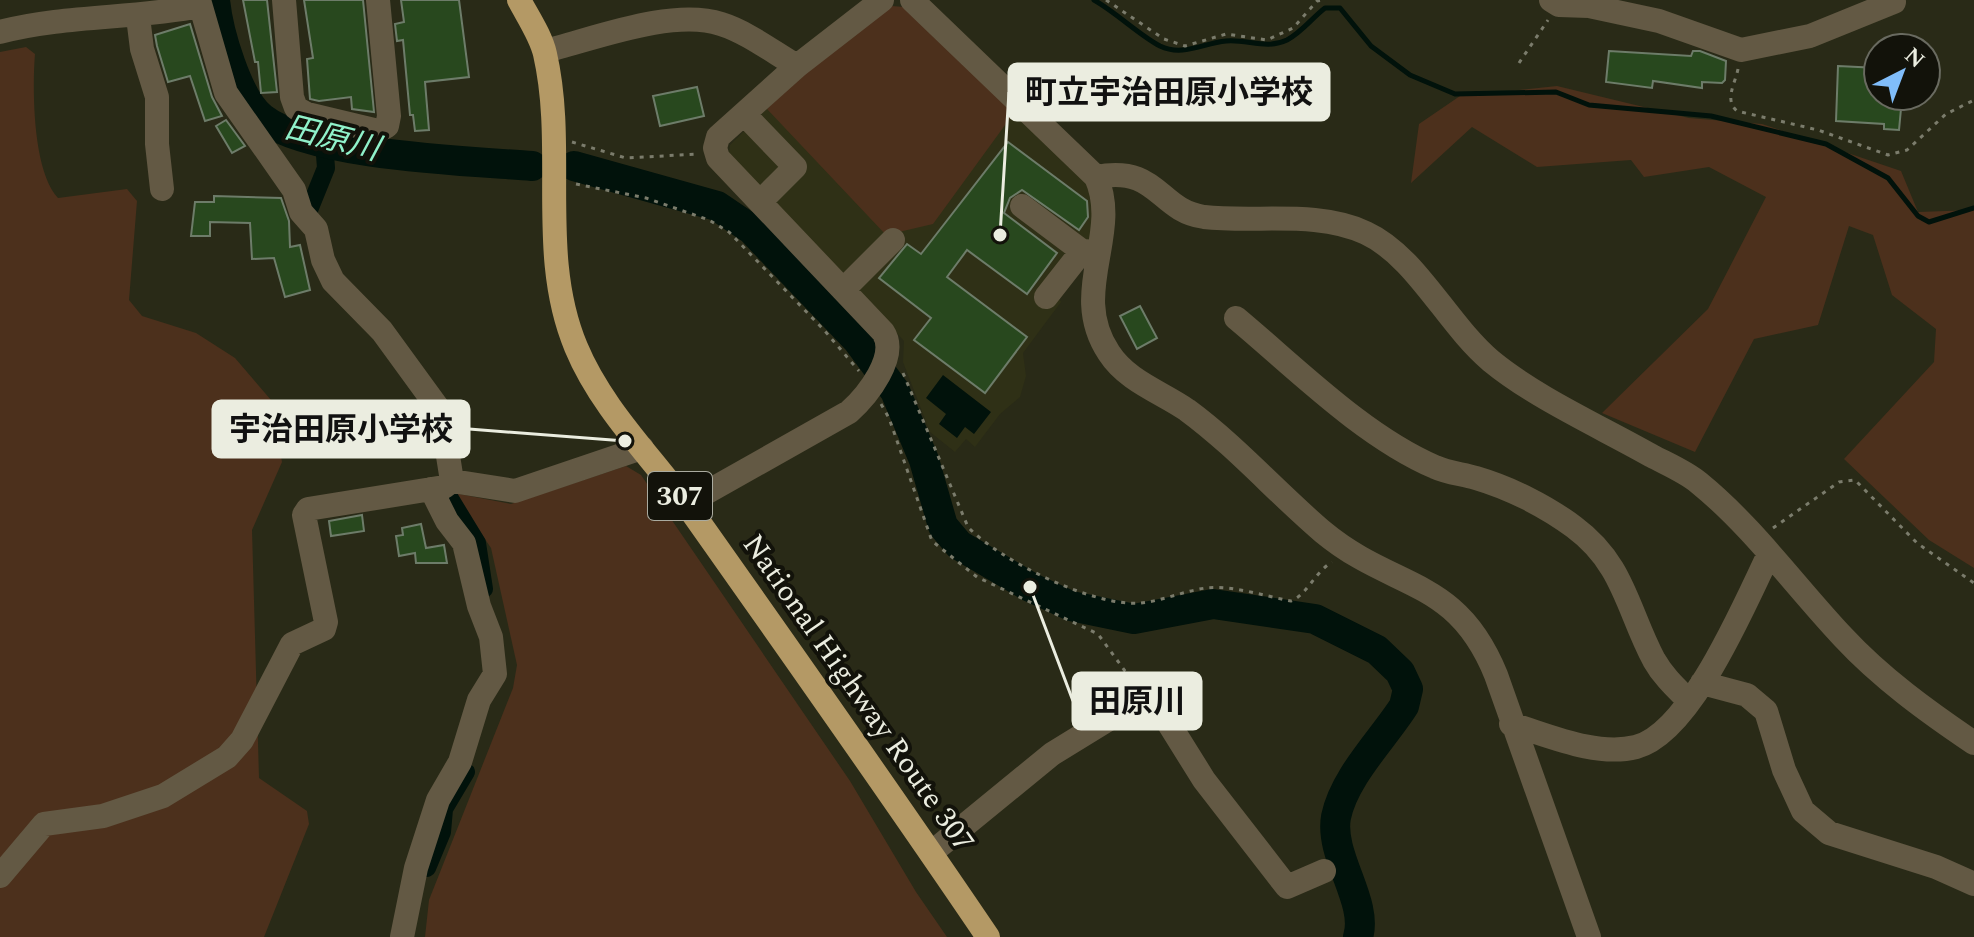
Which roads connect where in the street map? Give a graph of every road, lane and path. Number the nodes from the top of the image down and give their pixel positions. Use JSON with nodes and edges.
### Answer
{"nodes":[{"id":1,"x":284,"y":0,"type":"edge"},
{"id":2,"x":378,"y":0,"type":"edge"},
{"id":3,"x":519,"y":0,"type":"edge"},
{"id":4,"x":882,"y":0,"type":"edge"},
{"id":5,"x":912,"y":0,"type":"edge"},
{"id":6,"x":1106,"y":0,"type":"edge"},
{"id":7,"x":1323,"y":0,"type":"edge"},
{"id":8,"x":1555,"y":2,"type":"edge"},
{"id":9,"x":1894,"y":2,"type":"edge"},
{"id":10,"x":200,"y":3,"type":"edge"},
{"id":11,"x":138,"y":17,"type":"junction"},
{"id":12,"x":0,"y":32,"type":"edge"},
{"id":13,"x":1741,"y":50,"type":"junction"},
{"id":14,"x":545,"y":51,"type":"junction"},
{"id":15,"x":1519,"y":63,"type":"dead end"},
{"id":16,"x":797,"y":66,"type":"junction"},
{"id":17,"x":1974,"y":100,"type":"edge"},
{"id":18,"x":744,"y":114,"type":"junction"},
{"id":19,"x":553,"y":137,"type":"junction"},
{"id":20,"x":715,"y":153,"type":"junction"},
{"id":21,"x":1096,"y":177,"type":"junction"},
{"id":22,"x":552,"y":180,"type":"junction"},
{"id":23,"x":162,"y":189,"type":"dead end"},
{"id":24,"x":761,"y":201,"type":"junction"},
{"id":25,"x":1022,"y":206,"type":"dead end"},
{"id":26,"x":893,"y":240,"type":"dead end"},
{"id":27,"x":1089,"y":252,"type":"junction"},
{"id":28,"x":844,"y":289,"type":"junction"},
{"id":29,"x":1046,"y":297,"type":"dead end"},
{"id":30,"x":1236,"y":318,"type":"dead end"},
{"id":31,"x":879,"y":370,"type":"junction"},
{"id":32,"x":642,"y":448,"type":"junction"},
{"id":33,"x":442,"y":485,"type":"junction"},
{"id":34,"x":686,"y":504,"type":"junction"},
{"id":35,"x":1763,"y":546,"type":"junction"},
{"id":36,"x":1350,"y":550,"type":"junction"},
{"id":37,"x":1974,"y":583,"type":"edge"},
{"id":38,"x":1695,"y":692,"type":"junction"},
{"id":39,"x":1135,"y":703,"type":"junction"},
{"id":40,"x":1511,"y":724,"type":"junction"},
{"id":41,"x":1974,"y":743,"type":"edge"},
{"id":42,"x":931,"y":853,"type":"junction"},
{"id":43,"x":1324,"y":871,"type":"dead end"},
{"id":44,"x":0,"y":876,"type":"edge"},
{"id":45,"x":1974,"y":884,"type":"edge"},
{"id":46,"x":402,"y":937,"type":"edge"},
{"id":47,"x":988,"y":937,"type":"edge"},
{"id":48,"x":1589,"y":937,"type":"edge"}],
"edges":[{"from":1,"to":2,"type":"street"},
{"from":3,"to":14,"type":"highway","name":"National Highway Route 307","number":"307"},
{"from":4,"to":16,"type":"street"},
{"from":5,"to":21,"type":"street"},
{"from":6,"to":7,"type":"path"},
{"from":8,"to":13,"type":"street"},
{"from":8,"to":15,"type":"path"},
{"from":9,"to":13,"type":"street"},
{"from":10,"to":11,"type":"street"},
{"from":10,"to":33,"type":"street"},
{"from":11,"to":12,"type":"street"},
{"from":11,"to":23,"type":"street"},
{"from":13,"to":17,"type":"path"},
{"from":14,"to":16,"type":"street"},
{"from":14,"to":19,"type":"highway","name":"National Highway Route 307","number":"307"},
{"from":16,"to":18,"type":"street"},
{"from":18,"to":20,"type":"street"},
{"from":18,"to":24,"type":"street"},
{"from":19,"to":20,"type":"path"},
{"from":19,"to":22,"type":"highway","name":"National Highway Route 307","number":"307"},
{"from":20,"to":24,"type":"street"},
{"from":21,"to":27,"type":"street"},
{"from":21,"to":35,"type":"street"},
{"from":22,"to":31,"type":"path"},
{"from":22,"to":32,"type":"highway","name":"National Highway Route 307","number":"307"},
{"from":24,"to":28,"type":"street"},
{"from":25,"to":27,"type":"street"},
{"from":26,"to":28,"type":"street"},
{"from":27,"to":29,"type":"street"},
{"from":27,"to":36,"type":"street"},
{"from":28,"to":31,"type":"street"},
{"from":30,"to":38,"type":"street"},
{"from":31,"to":34,"type":"street"},
{"from":31,"to":36,"type":"path"},
{"from":31,"to":39,"type":"path"},
{"from":32,"to":33,"type":"street"},
{"from":32,"to":34,"type":"highway","name":"National Highway Route 307","number":"307"},
{"from":33,"to":44,"type":"street"},
{"from":33,"to":46,"type":"street"},
{"from":34,"to":42,"type":"highway","name":"National Highway Route 307","number":"307"},
{"from":35,"to":37,"type":"path"},
{"from":35,"to":38,"type":"street"},
{"from":35,"to":41,"type":"street"},
{"from":36,"to":40,"type":"street"},
{"from":38,"to":40,"type":"street"},
{"from":38,"to":45,"type":"street"},
{"from":39,"to":42,"type":"street"},
{"from":39,"to":43,"type":"street"},
{"from":40,"to":48,"type":"street"},
{"from":42,"to":47,"type":"highway","name":"National Highway Route 307","number":"307"}]}
